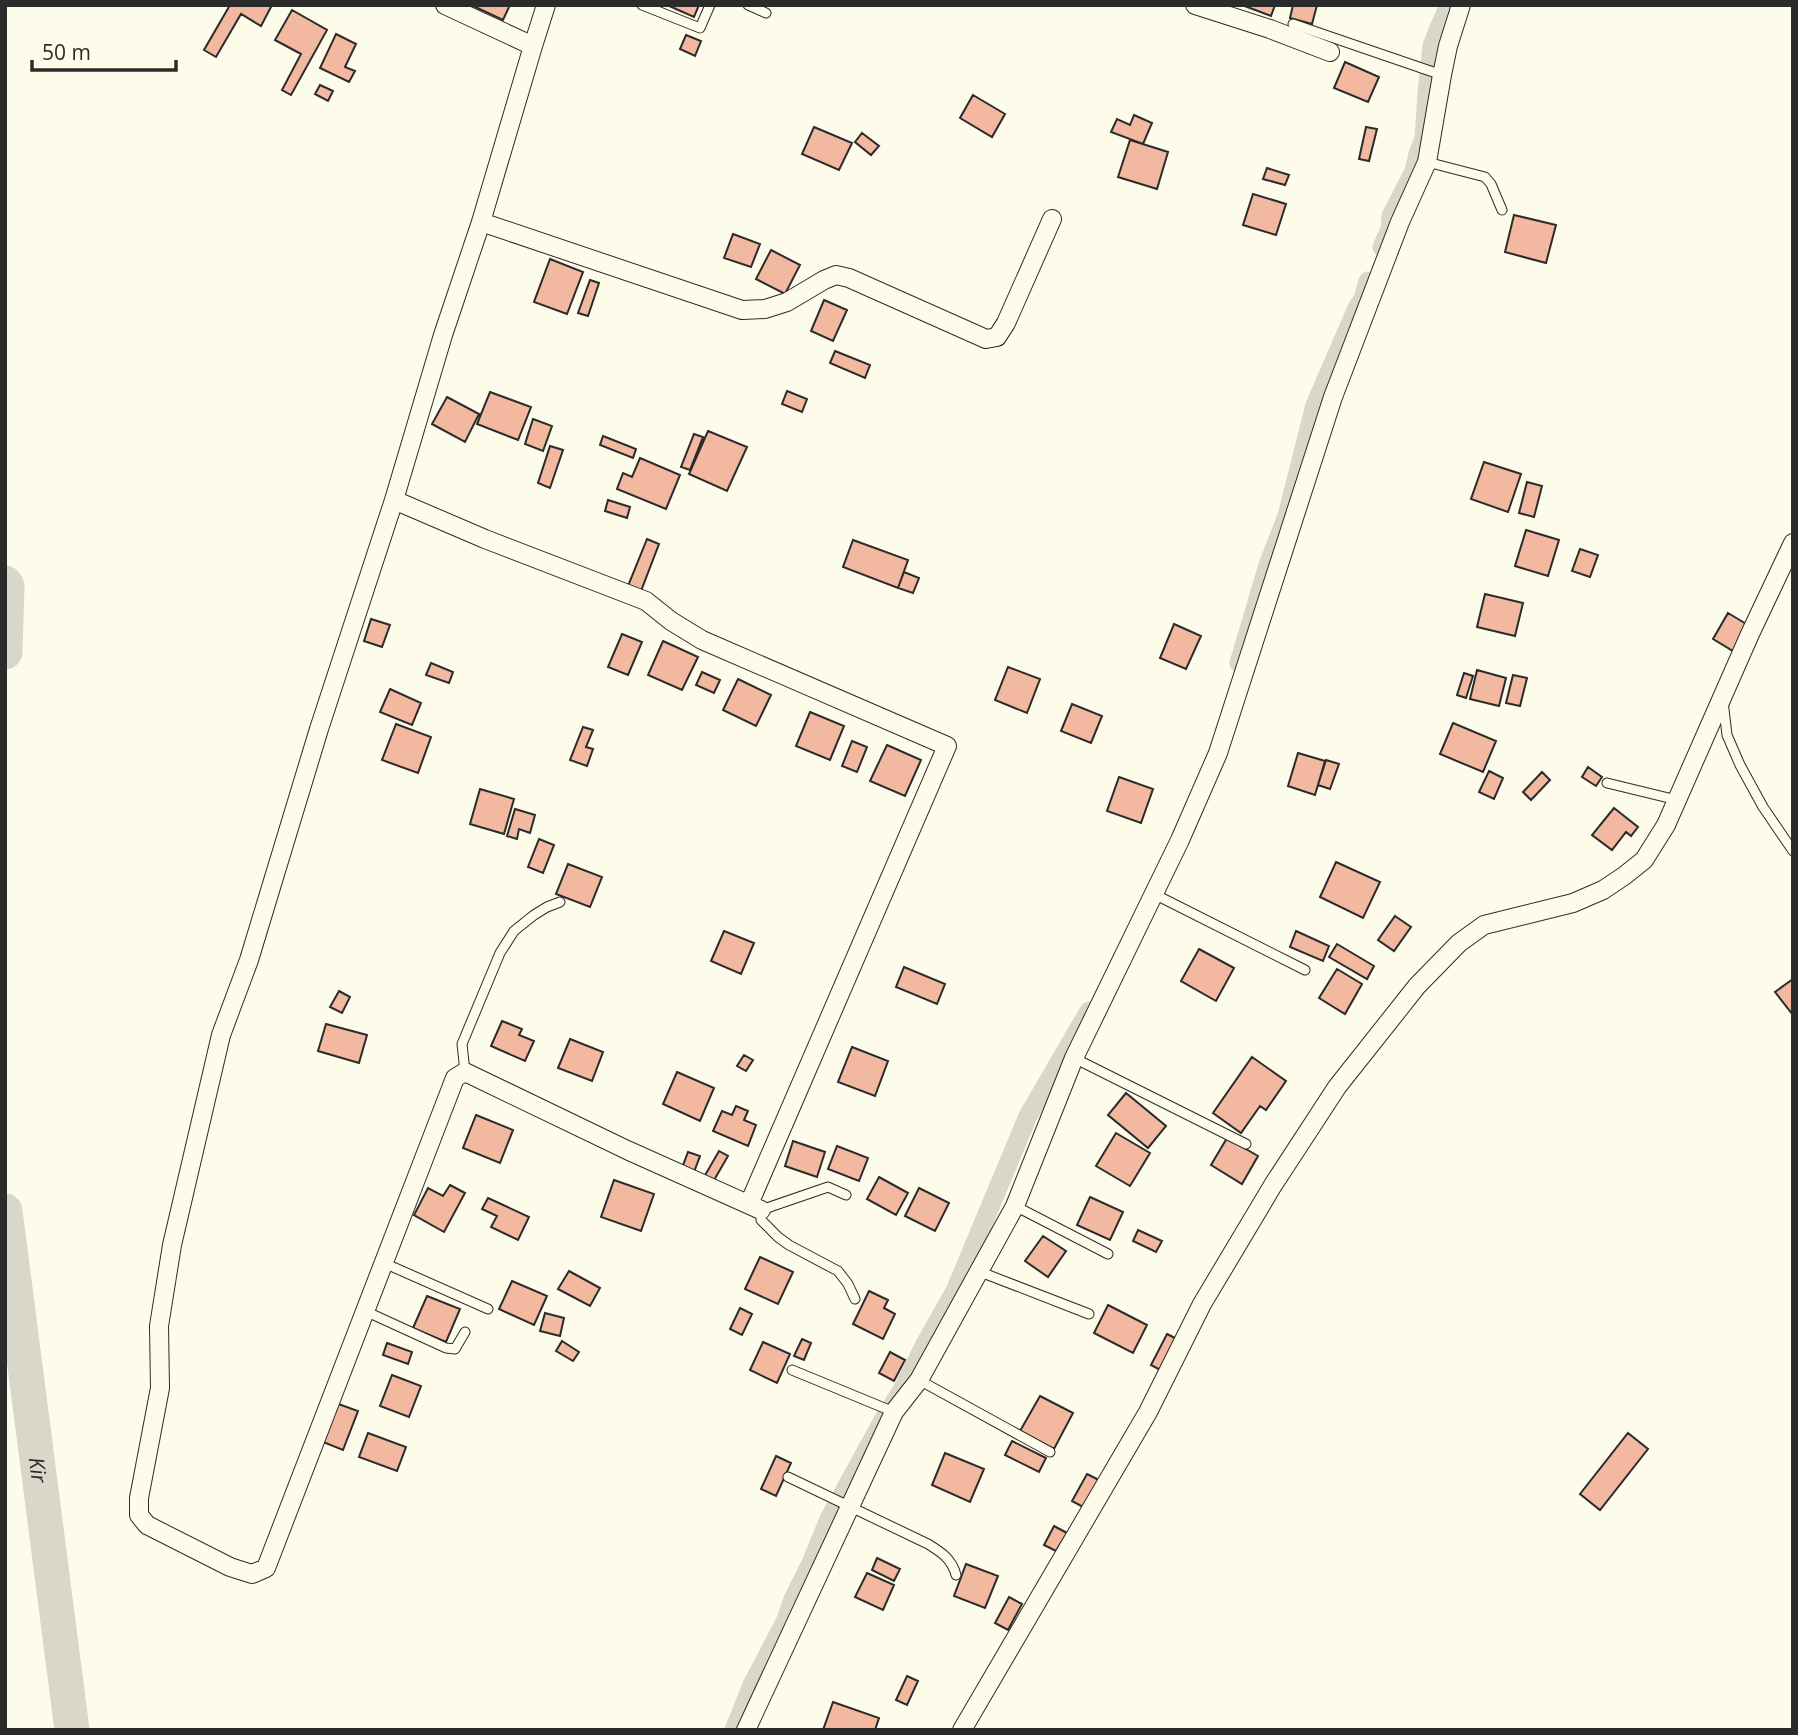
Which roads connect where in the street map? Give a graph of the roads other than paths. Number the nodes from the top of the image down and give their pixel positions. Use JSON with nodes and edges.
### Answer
{"nodes":[{"id":1,"x":445,"y":5,"type":"edge"},
{"id":2,"x":546,"y":5,"type":"edge"},
{"id":3,"x":642,"y":5,"type":"edge"},
{"id":4,"x":710,"y":5,"type":"edge"},
{"id":5,"x":748,"y":5,"type":"edge"},
{"id":6,"x":1195,"y":5,"type":"edge"},
{"id":7,"x":1461,"y":5,"type":"edge"},
{"id":8,"x":766,"y":13,"type":"dead end"},
{"id":9,"x":1293,"y":24,"type":"dead end"},
{"id":10,"x":533,"y":46,"type":"junction"},
{"id":11,"x":1329,"y":52,"type":"dead end"},
{"id":12,"x":1438,"y":73,"type":"junction"},
{"id":13,"x":1427,"y":162,"type":"junction"},
{"id":14,"x":1502,"y":210,"type":"dead end"},
{"id":15,"x":1052,"y":219,"type":"dead end"},
{"id":16,"x":481,"y":222,"type":"junction"},
{"id":17,"x":394,"y":500,"type":"junction"},
{"id":18,"x":1793,"y":543,"type":"edge"},
{"id":19,"x":1723,"y":696,"type":"junction"},
{"id":20,"x":1607,"y":783,"type":"dead end"},
{"id":21,"x":1677,"y":800,"type":"junction"},
{"id":22,"x":1793,"y":850,"type":"edge"},
{"id":23,"x":1154,"y":894,"type":"junction"},
{"id":24,"x":560,"y":902,"type":"dead end"},
{"id":25,"x":1306,"y":970,"type":"dead end"},
{"id":26,"x":1074,"y":1058,"type":"junction"},
{"id":27,"x":465,"y":1072,"type":"junction"},
{"id":28,"x":1246,"y":1144,"type":"dead end"},
{"id":29,"x":846,"y":1195,"type":"dead end"},
{"id":30,"x":1015,"y":1206,"type":"junction"},
{"id":31,"x":755,"y":1207,"type":"junction"},
{"id":32,"x":1108,"y":1254,"type":"dead end"},
{"id":33,"x":384,"y":1263,"type":"junction"},
{"id":34,"x":978,"y":1271,"type":"junction"},
{"id":35,"x":855,"y":1299,"type":"dead end"},
{"id":36,"x":488,"y":1309,"type":"dead end"},
{"id":37,"x":365,"y":1311,"type":"junction"},
{"id":38,"x":1089,"y":1314,"type":"dead end"},
{"id":39,"x":465,"y":1332,"type":"dead end"},
{"id":40,"x":793,"y":1370,"type":"dead end"},
{"id":41,"x":919,"y":1381,"type":"junction"},
{"id":42,"x":894,"y":1412,"type":"junction"},
{"id":43,"x":1050,"y":1452,"type":"dead end"},
{"id":44,"x":788,"y":1477,"type":"dead end"},
{"id":45,"x":849,"y":1507,"type":"junction"},
{"id":46,"x":956,"y":1575,"type":"dead end"},
{"id":47,"x":746,"y":1730,"type":"edge"},
{"id":48,"x":962,"y":1730,"type":"edge"}],
"edges":[{"from":1,"to":10,"type":"street"},
{"from":2,"to":10,"type":"street"},
{"from":3,"to":4,"type":"lane"},
{"from":5,"to":8,"type":"lane"},
{"from":6,"to":11,"type":"street"},
{"from":7,"to":12,"type":"street"},
{"from":9,"to":12,"type":"lane"},
{"from":10,"to":16,"type":"street"},
{"from":12,"to":13,"type":"street"},
{"from":13,"to":14,"type":"lane"},
{"from":13,"to":23,"type":"street"},
{"from":15,"to":16,"type":"street"},
{"from":16,"to":17,"type":"street"},
{"from":17,"to":31,"type":"street"},
{"from":17,"to":37,"type":"street"},
{"from":18,"to":19,"type":"street"},
{"from":19,"to":21,"type":"street"},
{"from":19,"to":22,"type":"lane"},
{"from":20,"to":21,"type":"lane"},
{"from":21,"to":48,"type":"street"},
{"from":23,"to":25,"type":"lane"},
{"from":23,"to":26,"type":"street"},
{"from":24,"to":27,"type":"lane"},
{"from":26,"to":28,"type":"lane"},
{"from":26,"to":30,"type":"street"},
{"from":27,"to":31,"type":"street"},
{"from":27,"to":33,"type":"street"},
{"from":29,"to":31,"type":"lane"},
{"from":30,"to":32,"type":"lane"},
{"from":30,"to":34,"type":"street"},
{"from":31,"to":35,"type":"lane"},
{"from":33,"to":36,"type":"lane"},
{"from":33,"to":37,"type":"street"},
{"from":34,"to":38,"type":"lane"},
{"from":34,"to":41,"type":"street"},
{"from":37,"to":39,"type":"lane"},
{"from":40,"to":42,"type":"lane"},
{"from":41,"to":42,"type":"street"},
{"from":41,"to":43,"type":"lane"},
{"from":42,"to":45,"type":"street"},
{"from":44,"to":45,"type":"lane"},
{"from":45,"to":46,"type":"lane"},
{"from":45,"to":47,"type":"street"}]}
